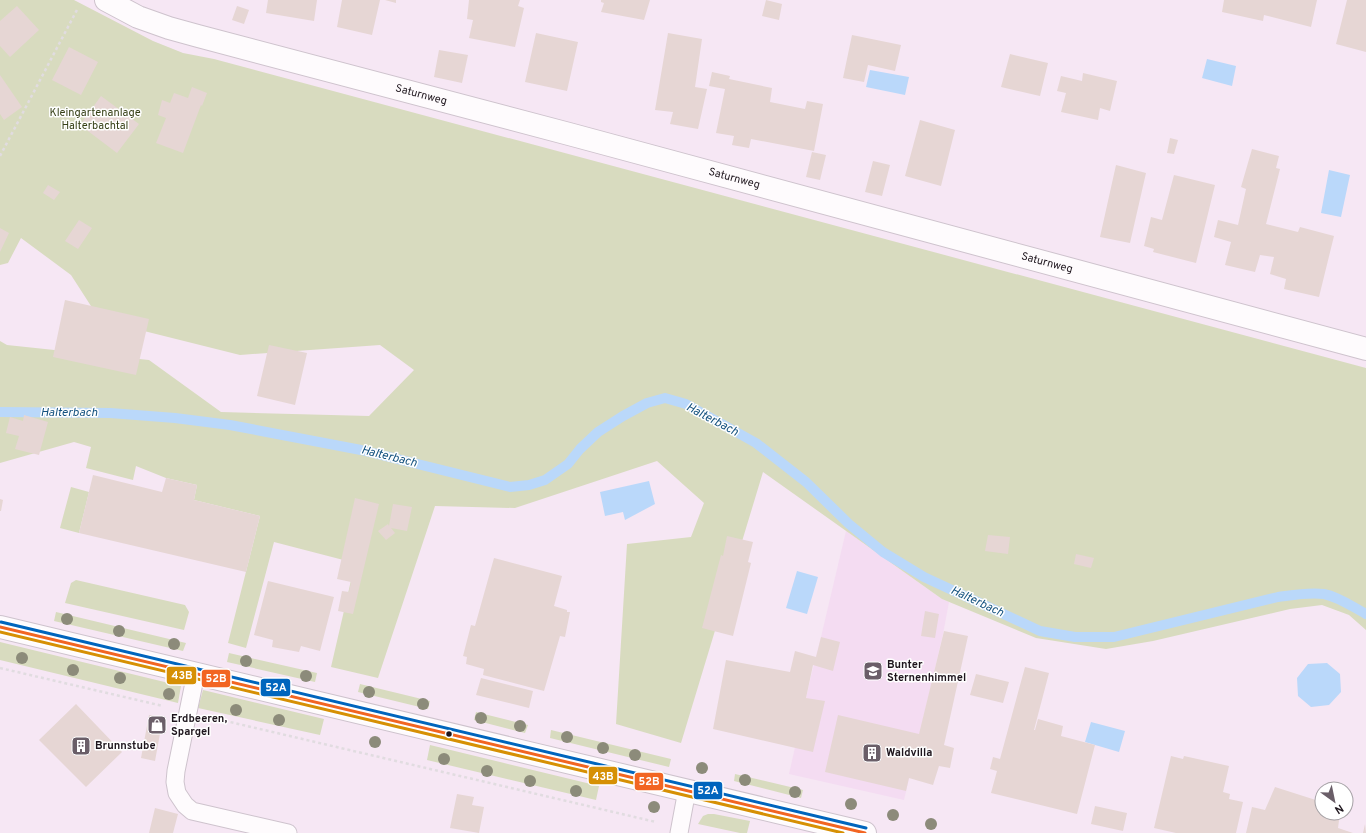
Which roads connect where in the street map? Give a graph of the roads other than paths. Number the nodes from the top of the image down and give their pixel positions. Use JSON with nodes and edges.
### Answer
{"nodes":[{"id":1,"x":106,"y":0,"type":"edge"},
{"id":2,"x":1366,"y":349,"type":"edge"},
{"id":3,"x":0,"y":627,"type":"edge"},
{"id":4,"x":196,"y":673,"type":"junction"},
{"id":5,"x":687,"y":790,"type":"junction"},
{"id":6,"x":680,"y":830,"type":"edge"},
{"id":7,"x":288,"y":833,"type":"edge"},
{"id":8,"x":866,"y":833,"type":"edge"}],
"edges":[{"from":1,"to":2,"type":"street","name":"Saturnweg"},
{"from":3,"to":4,"type":"street"},
{"from":4,"to":5,"type":"street"},
{"from":4,"to":7,"type":"lane"},
{"from":5,"to":6,"type":"lane"},
{"from":5,"to":8,"type":"street"}]}
